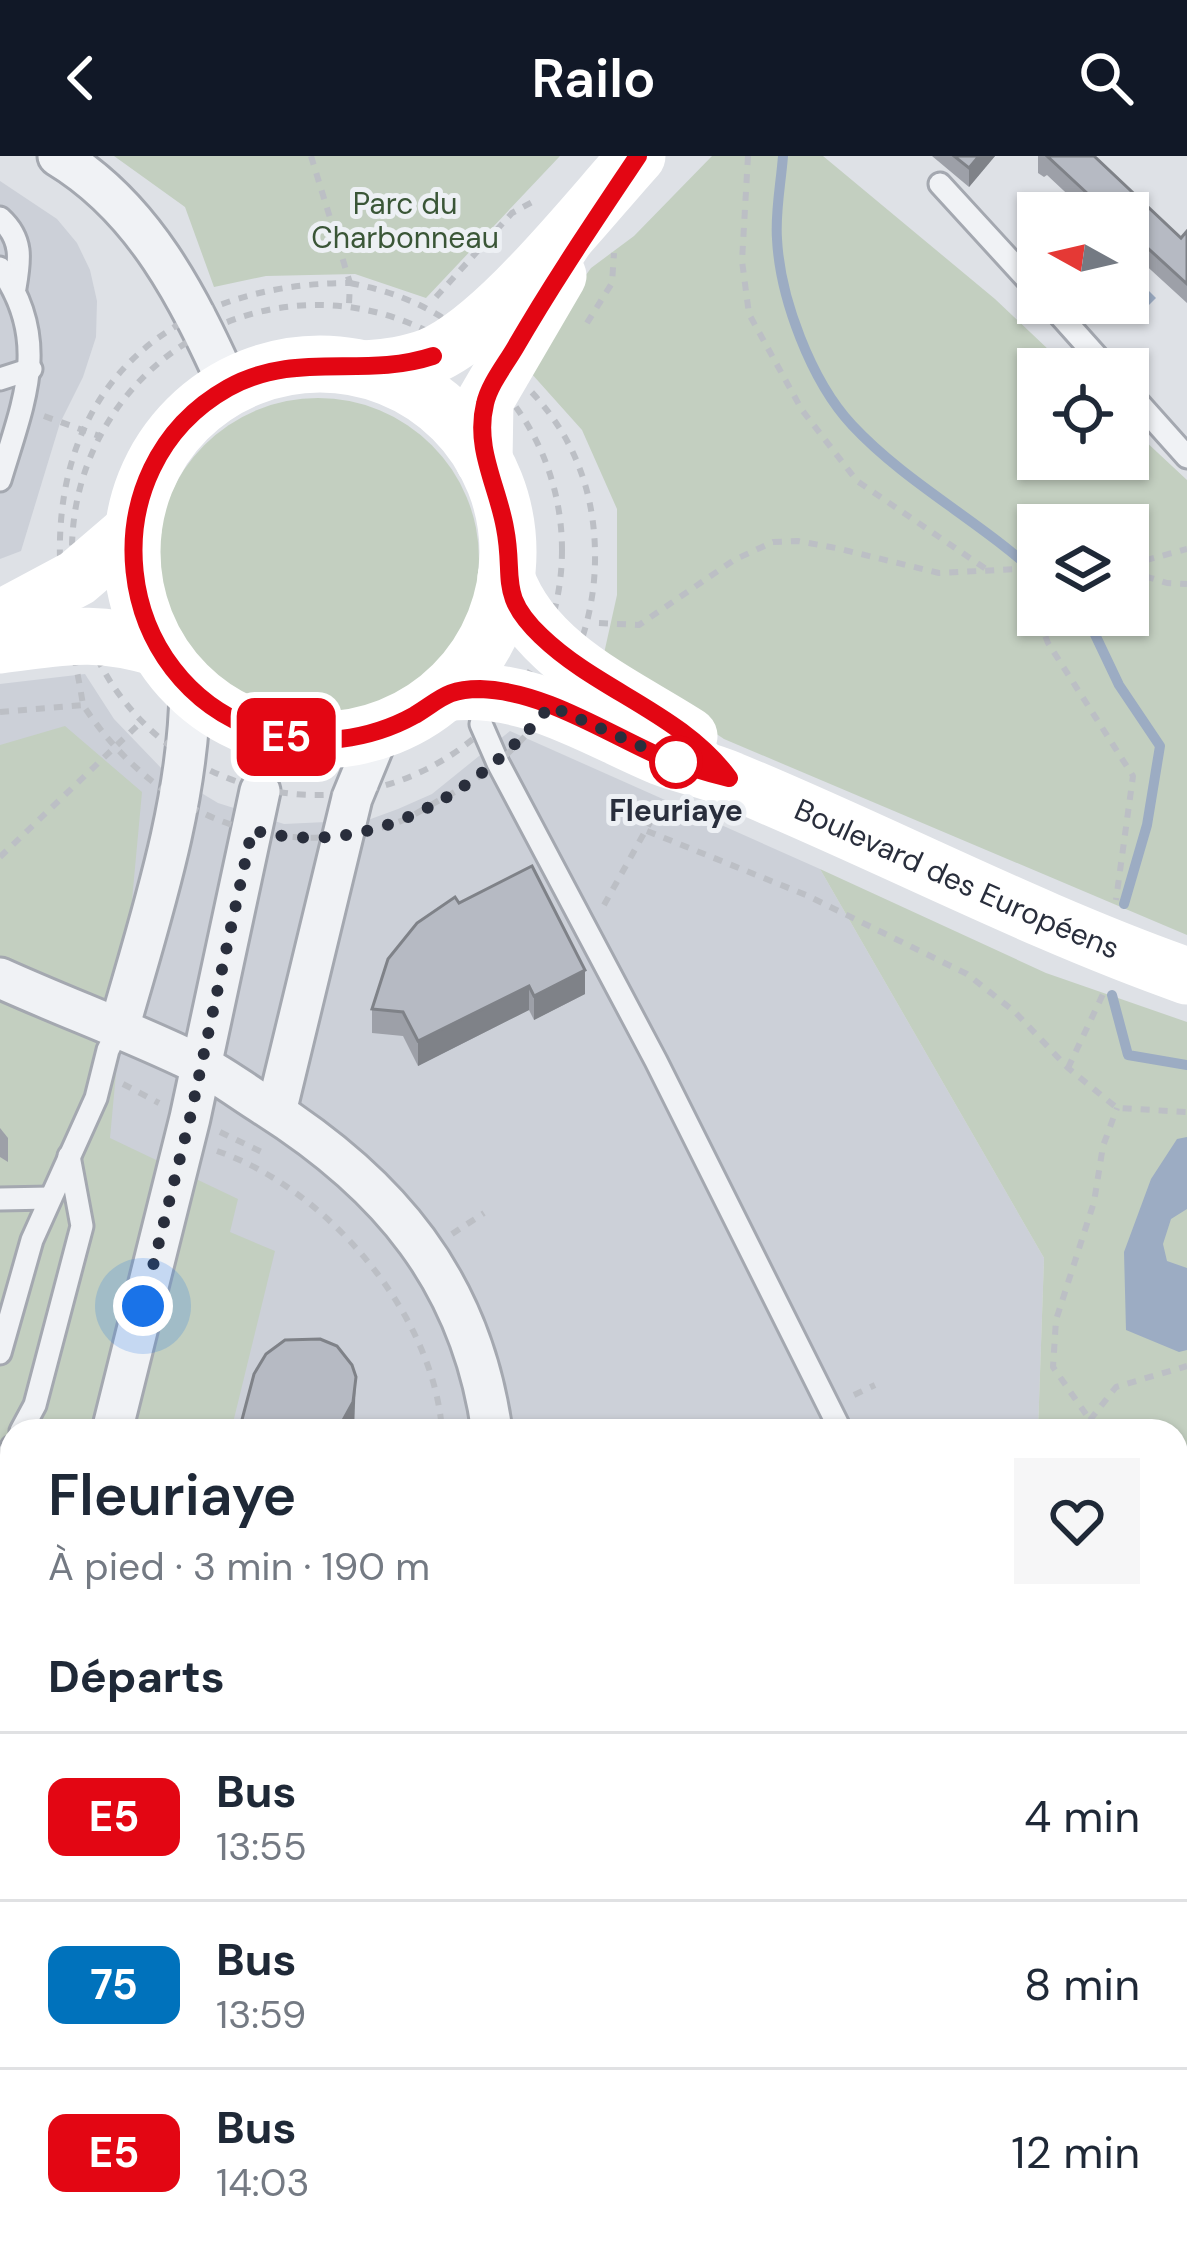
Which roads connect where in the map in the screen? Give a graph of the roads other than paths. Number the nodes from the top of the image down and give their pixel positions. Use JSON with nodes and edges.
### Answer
{"nodes":[{"id":1,"x":58,"y":156,"type":"edge"},
{"id":2,"x":638,"y":156,"type":"edge"},
{"id":3,"x":940,"y":184,"type":"dead end"},
{"id":4,"x":0,"y":218,"type":"edge"},
{"id":5,"x":0,"y":268,"type":"edge"},
{"id":6,"x":1017,"y":268,"type":"edge"},
{"id":7,"x":7,"y":290,"type":"edge"},
{"id":8,"x":1068,"y":324,"type":"edge"},
{"id":9,"x":466,"y":336,"type":"junction"},
{"id":10,"x":1089,"y":348,"type":"edge"},
{"id":11,"x":31,"y":369,"type":"junction"},
{"id":12,"x":365,"y":369,"type":"junction"},
{"id":13,"x":0,"y":379,"type":"edge"},
{"id":14,"x":229,"y":387,"type":"junction"},
{"id":15,"x":1149,"y":414,"type":"edge"},
{"id":16,"x":1187,"y":457,"type":"edge"},
{"id":17,"x":484,"y":461,"type":"junction"},
{"id":18,"x":2,"y":467,"type":"edge"},
{"id":19,"x":133,"y":530,"type":"junction"},
{"id":20,"x":506,"y":577,"type":"junction"},
{"id":21,"x":67,"y":610,"type":"junction"},
{"id":22,"x":0,"y":619,"type":"edge"},
{"id":23,"x":0,"y":645,"type":"edge"},
{"id":24,"x":571,"y":664,"type":"junction"},
{"id":25,"x":174,"y":668,"type":"junction"},
{"id":26,"x":463,"y":708,"type":"junction"},
{"id":27,"x":380,"y":730,"type":"junction"},
{"id":28,"x":260,"y":791,"type":"dead end"},
{"id":29,"x":1187,"y":976,"type":"edge"},
{"id":30,"x":0,"y":978,"type":"edge"},
{"id":31,"x":119,"y":1028,"type":"junction"},
{"id":32,"x":200,"y":1064,"type":"junction"},
{"id":33,"x":276,"y":1112,"type":"junction"},
{"id":34,"x":69,"y":1156,"type":"junction"},
{"id":35,"x":50,"y":1198,"type":"junction"},
{"id":36,"x":0,"y":1199,"type":"edge"},
{"id":37,"x":0,"y":1353,"type":"edge"},
{"id":38,"x":27,"y":1419,"type":"edge"},
{"id":39,"x":115,"y":1419,"type":"edge"},
{"id":40,"x":490,"y":1419,"type":"edge"},
{"id":41,"x":835,"y":1419,"type":"edge"}],
"edges":[{"from":1,"to":14,"type":"street"},
{"from":2,"to":9,"type":"main road"},
{"from":3,"to":6,"type":"lane"},
{"from":4,"to":7,"type":"lane"},
{"from":5,"to":7,"type":"lane"},
{"from":7,"to":11,"type":"lane"},
{"from":8,"to":10,"type":"lane"},
{"from":9,"to":12,"type":"main road"},
{"from":9,"to":17,"type":"main road"},
{"from":11,"to":13,"type":"lane"},
{"from":11,"to":18,"type":"lane"},
{"from":12,"to":14,"type":"main road"},
{"from":12,"to":17,"type":"main road"},
{"from":14,"to":19,"type":"main road"},
{"from":15,"to":16,"type":"lane"},
{"from":17,"to":20,"type":"main road"},
{"from":19,"to":21,"type":"main road"},
{"from":19,"to":25,"type":"main road"},
{"from":20,"to":24,"type":"main road"},
{"from":20,"to":26,"type":"main road"},
{"from":21,"to":22,"type":"main road"},
{"from":21,"to":23,"type":"main road"},
{"from":21,"to":25,"type":"main road"},
{"from":24,"to":26,"type":"main road"},
{"from":24,"to":29,"type":"main road","name":"Boulevard des Européens"},
{"from":25,"to":27,"type":"main road"},
{"from":25,"to":31,"type":"street"},
{"from":26,"to":27,"type":"main road"},
{"from":26,"to":41,"type":"lane"},
{"from":27,"to":33,"type":"street"},
{"from":28,"to":32,"type":"street"},
{"from":30,"to":31,"type":"street"},
{"from":31,"to":32,"type":"street"},
{"from":31,"to":34,"type":"lane"},
{"from":32,"to":33,"type":"street"},
{"from":32,"to":39,"type":"street"},
{"from":33,"to":40,"type":"street"},
{"from":34,"to":35,"type":"lane"},
{"from":34,"to":38,"type":"lane"},
{"from":35,"to":36,"type":"lane"},
{"from":35,"to":37,"type":"lane"}]}
